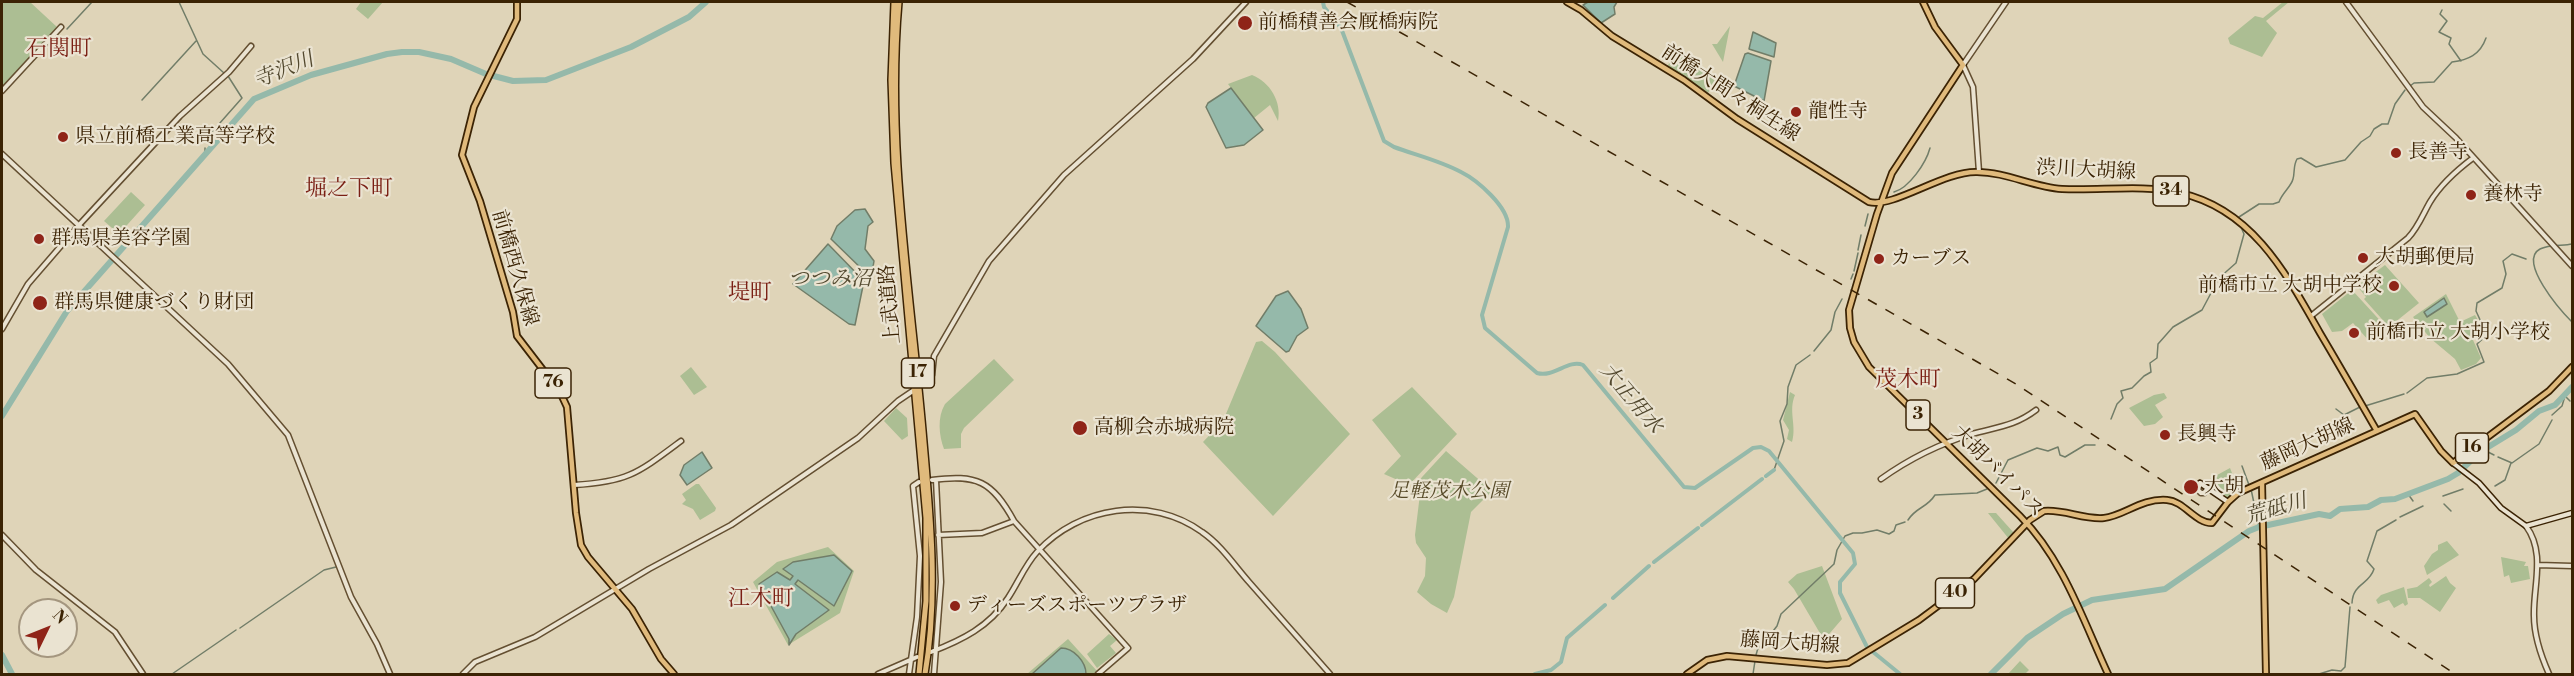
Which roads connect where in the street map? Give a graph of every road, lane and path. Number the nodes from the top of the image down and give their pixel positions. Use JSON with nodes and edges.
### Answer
{"nodes":[{"id":1,"x":517,"y":2,"type":"edge"},
{"id":2,"x":894,"y":2,"type":"edge"},
{"id":3,"x":899,"y":2,"type":"edge"},
{"id":4,"x":1246,"y":2,"type":"edge"},
{"id":5,"x":1567,"y":2,"type":"edge"},
{"id":6,"x":1923,"y":2,"type":"edge"},
{"id":7,"x":2006,"y":2,"type":"edge"},
{"id":8,"x":2346,"y":2,"type":"edge"},
{"id":9,"x":61,"y":27,"type":"dead end"},
{"id":10,"x":251,"y":46,"type":"dead end"},
{"id":11,"x":1964,"y":65,"type":"junction"},
{"id":12,"x":2,"y":91,"type":"edge"},
{"id":13,"x":2,"y":154,"type":"edge"},
{"id":14,"x":2473,"y":158,"type":"junction"},
{"id":15,"x":1979,"y":172,"type":"junction"},
{"id":16,"x":1880,"y":203,"type":"junction"},
{"id":17,"x":79,"y":225,"type":"junction"},
{"id":18,"x":2572,"y":266,"type":"edge"},
{"id":19,"x":2311,"y":316,"type":"junction"},
{"id":20,"x":2,"y":329,"type":"edge"},
{"id":21,"x":2572,"y":367,"type":"edge"},
{"id":22,"x":916,"y":388,"type":"junction"},
{"id":23,"x":2036,"y":410,"type":"dead end"},
{"id":24,"x":2377,"y":431,"type":"junction"},
{"id":25,"x":681,"y":441,"type":"dead end"},
{"id":26,"x":1947,"y":443,"type":"junction"},
{"id":27,"x":2454,"y":464,"type":"junction"},
{"id":28,"x":1881,"y":479,"type":"dead end"},
{"id":29,"x":919,"y":482,"type":"dead end"},
{"id":30,"x":2262,"y":483,"type":"junction"},
{"id":31,"x":574,"y":485,"type":"junction"},
{"id":32,"x":2208,"y":488,"type":"junction"},
{"id":33,"x":2228,"y":502,"type":"junction"},
{"id":34,"x":2572,"y":513,"type":"edge"},
{"id":35,"x":1014,"y":521,"type":"junction"},
{"id":36,"x":2027,"y":523,"type":"junction"},
{"id":37,"x":2526,"y":526,"type":"junction"},
{"id":38,"x":2,"y":535,"type":"edge"},
{"id":39,"x":938,"y":535,"type":"junction"},
{"id":40,"x":1039,"y":550,"type":"junction"},
{"id":41,"x":2538,"y":565,"type":"junction"},
{"id":42,"x":2572,"y":566,"type":"edge"},
{"id":43,"x":616,"y":589,"type":"junction"},
{"id":44,"x":934,"y":651,"type":"junction"},
{"id":45,"x":917,"y":657,"type":"dead end"},
{"id":46,"x":911,"y":659,"type":"junction"},
{"id":47,"x":922,"y":674,"type":"edge"},
{"id":48,"x":143,"y":675,"type":"edge"},
{"id":49,"x":390,"y":675,"type":"edge"},
{"id":50,"x":463,"y":675,"type":"edge"},
{"id":51,"x":674,"y":675,"type":"edge"},
{"id":52,"x":878,"y":675,"type":"edge"},
{"id":53,"x":909,"y":675,"type":"edge"},
{"id":54,"x":934,"y":675,"type":"edge"},
{"id":55,"x":1098,"y":675,"type":"edge"},
{"id":56,"x":1330,"y":675,"type":"edge"},
{"id":57,"x":1687,"y":675,"type":"edge"},
{"id":58,"x":2108,"y":675,"type":"edge"},
{"id":59,"x":2266,"y":675,"type":"edge"},
{"id":60,"x":2549,"y":675,"type":"edge"}],
"edges":[{"from":1,"to":31,"type":"main road","name":"前橋西久保線","number":"76"},
{"from":2,"to":22,"type":"highway","name":"上武道路","number":"17"},
{"from":3,"to":22,"type":"highway","name":"上武道路","number":"17"},
{"from":4,"to":22,"type":"street"},
{"from":5,"to":16,"type":"main road","name":"前橋大間々桐生線"},
{"from":6,"to":11,"type":"main road"},
{"from":7,"to":11,"type":"street"},
{"from":8,"to":14,"type":"street"},
{"from":9,"to":12,"type":"street"},
{"from":10,"to":17,"type":"street"},
{"from":11,"to":15,"type":"street"},
{"from":11,"to":16,"type":"main road"},
{"from":13,"to":17,"type":"street"},
{"from":14,"to":18,"type":"street"},
{"from":14,"to":19,"type":"street"},
{"from":15,"to":16,"type":"main road","name":"渋川大胡線","number":"34"},
{"from":15,"to":19,"type":"main road","name":"渋川大胡線","number":"34"},
{"from":16,"to":26,"type":"main road","name":"大胡バイパス","number":"3"},
{"from":17,"to":20,"type":"street"},
{"from":17,"to":49,"type":"street"},
{"from":19,"to":24,"type":"main road","name":"渋川大胡線","number":"34"},
{"from":21,"to":27,"type":"main road","number":"16"},
{"from":22,"to":43,"type":"street"},
{"from":22,"to":47,"type":"highway","name":"上武道路","number":"17"},
{"from":22,"to":47,"type":"highway","name":"上武道路","number":"17"},
{"from":23,"to":26,"type":"street"},
{"from":24,"to":27,"type":"main road","number":"16"},
{"from":24,"to":30,"type":"main road","name":"藤岡大胡線","number":"40"},
{"from":25,"to":31,"type":"street"},
{"from":26,"to":28,"type":"street"},
{"from":26,"to":36,"type":"main road","name":"大胡バイパス","number":"3"},
{"from":27,"to":37,"type":"street"},
{"from":29,"to":46,"type":"street"},
{"from":30,"to":33,"type":"main road","name":"藤岡大胡線","number":"40"},
{"from":30,"to":59,"type":"main road"},
{"from":31,"to":43,"type":"main road","name":"前橋西久保線","number":"76"},
{"from":32,"to":32,"type":"street"},
{"from":32,"to":33,"type":"street"},
{"from":33,"to":36,"type":"main road","name":"藤岡大胡線","number":"40"},
{"from":34,"to":37,"type":"street"},
{"from":35,"to":39,"type":"street"},
{"from":35,"to":39,"type":"street"},
{"from":35,"to":40,"type":"street"},
{"from":36,"to":57,"type":"main road","name":"藤岡大胡線","number":"40"},
{"from":36,"to":58,"type":"main road","name":"大胡バイパス","number":"3"},
{"from":37,"to":41,"type":"street"},
{"from":38,"to":48,"type":"street"},
{"from":39,"to":44,"type":"street"},
{"from":40,"to":44,"type":"street"},
{"from":40,"to":55,"type":"street"},
{"from":40,"to":56,"type":"street"},
{"from":41,"to":42,"type":"street"},
{"from":41,"to":60,"type":"street"},
{"from":43,"to":50,"type":"street"},
{"from":43,"to":51,"type":"main road","name":"前橋西久保線","number":"76"},
{"from":44,"to":54,"type":"street"},
{"from":45,"to":46,"type":"street"},
{"from":46,"to":52,"type":"street"},
{"from":46,"to":53,"type":"street"}]}
